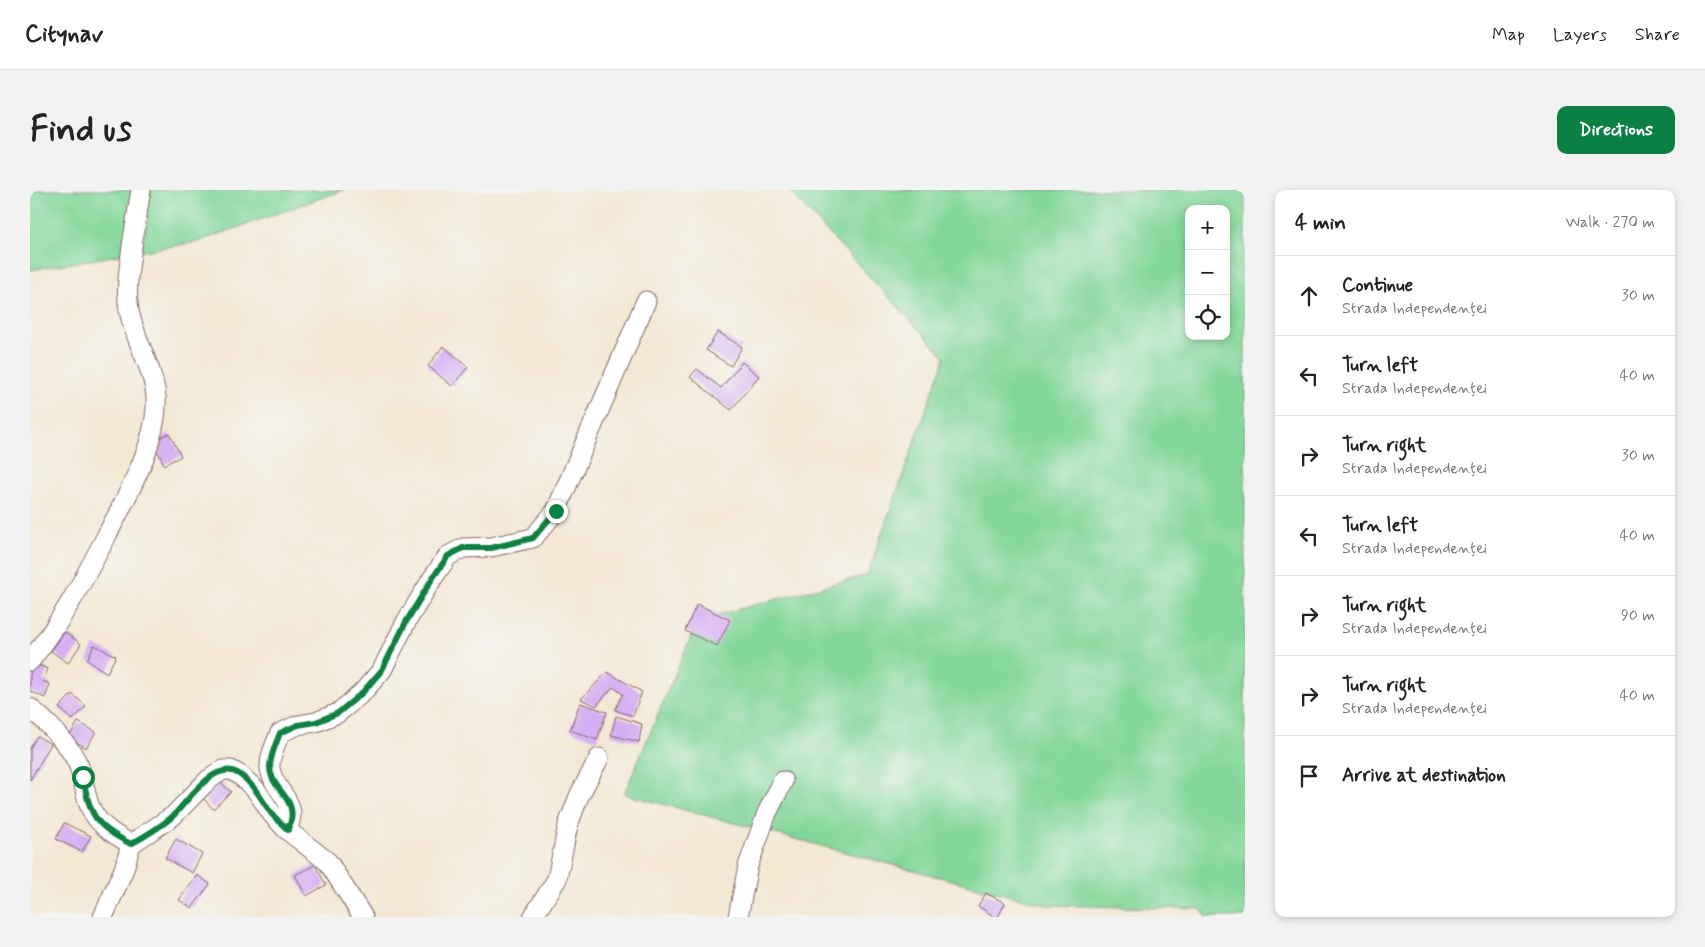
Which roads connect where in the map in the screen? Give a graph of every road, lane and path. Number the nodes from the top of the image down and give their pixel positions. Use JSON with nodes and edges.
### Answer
{"nodes":[{"id":1,"x":141,"y":190,"type":"edge"},
{"id":2,"x":646,"y":301,"type":"dead end"},
{"id":3,"x":30,"y":662,"type":"edge"},
{"id":4,"x":30,"y":708,"type":"edge"},
{"id":5,"x":599,"y":758,"type":"dead end"},
{"id":6,"x":783,"y":781,"type":"dead end"},
{"id":7,"x":288,"y":830,"type":"junction"},
{"id":8,"x":131,"y":844,"type":"junction"},
{"id":9,"x":103,"y":917,"type":"edge"},
{"id":10,"x":363,"y":917,"type":"edge"},
{"id":11,"x":533,"y":917,"type":"edge"},
{"id":12,"x":738,"y":917,"type":"edge"}],
"edges":[{"from":1,"to":3,"type":"street"},
{"from":2,"to":7,"type":"street"},
{"from":4,"to":8,"type":"street"},
{"from":5,"to":11,"type":"street"},
{"from":6,"to":12,"type":"street"},
{"from":7,"to":8,"type":"street"},
{"from":7,"to":10,"type":"street"},
{"from":8,"to":9,"type":"street"}]}
